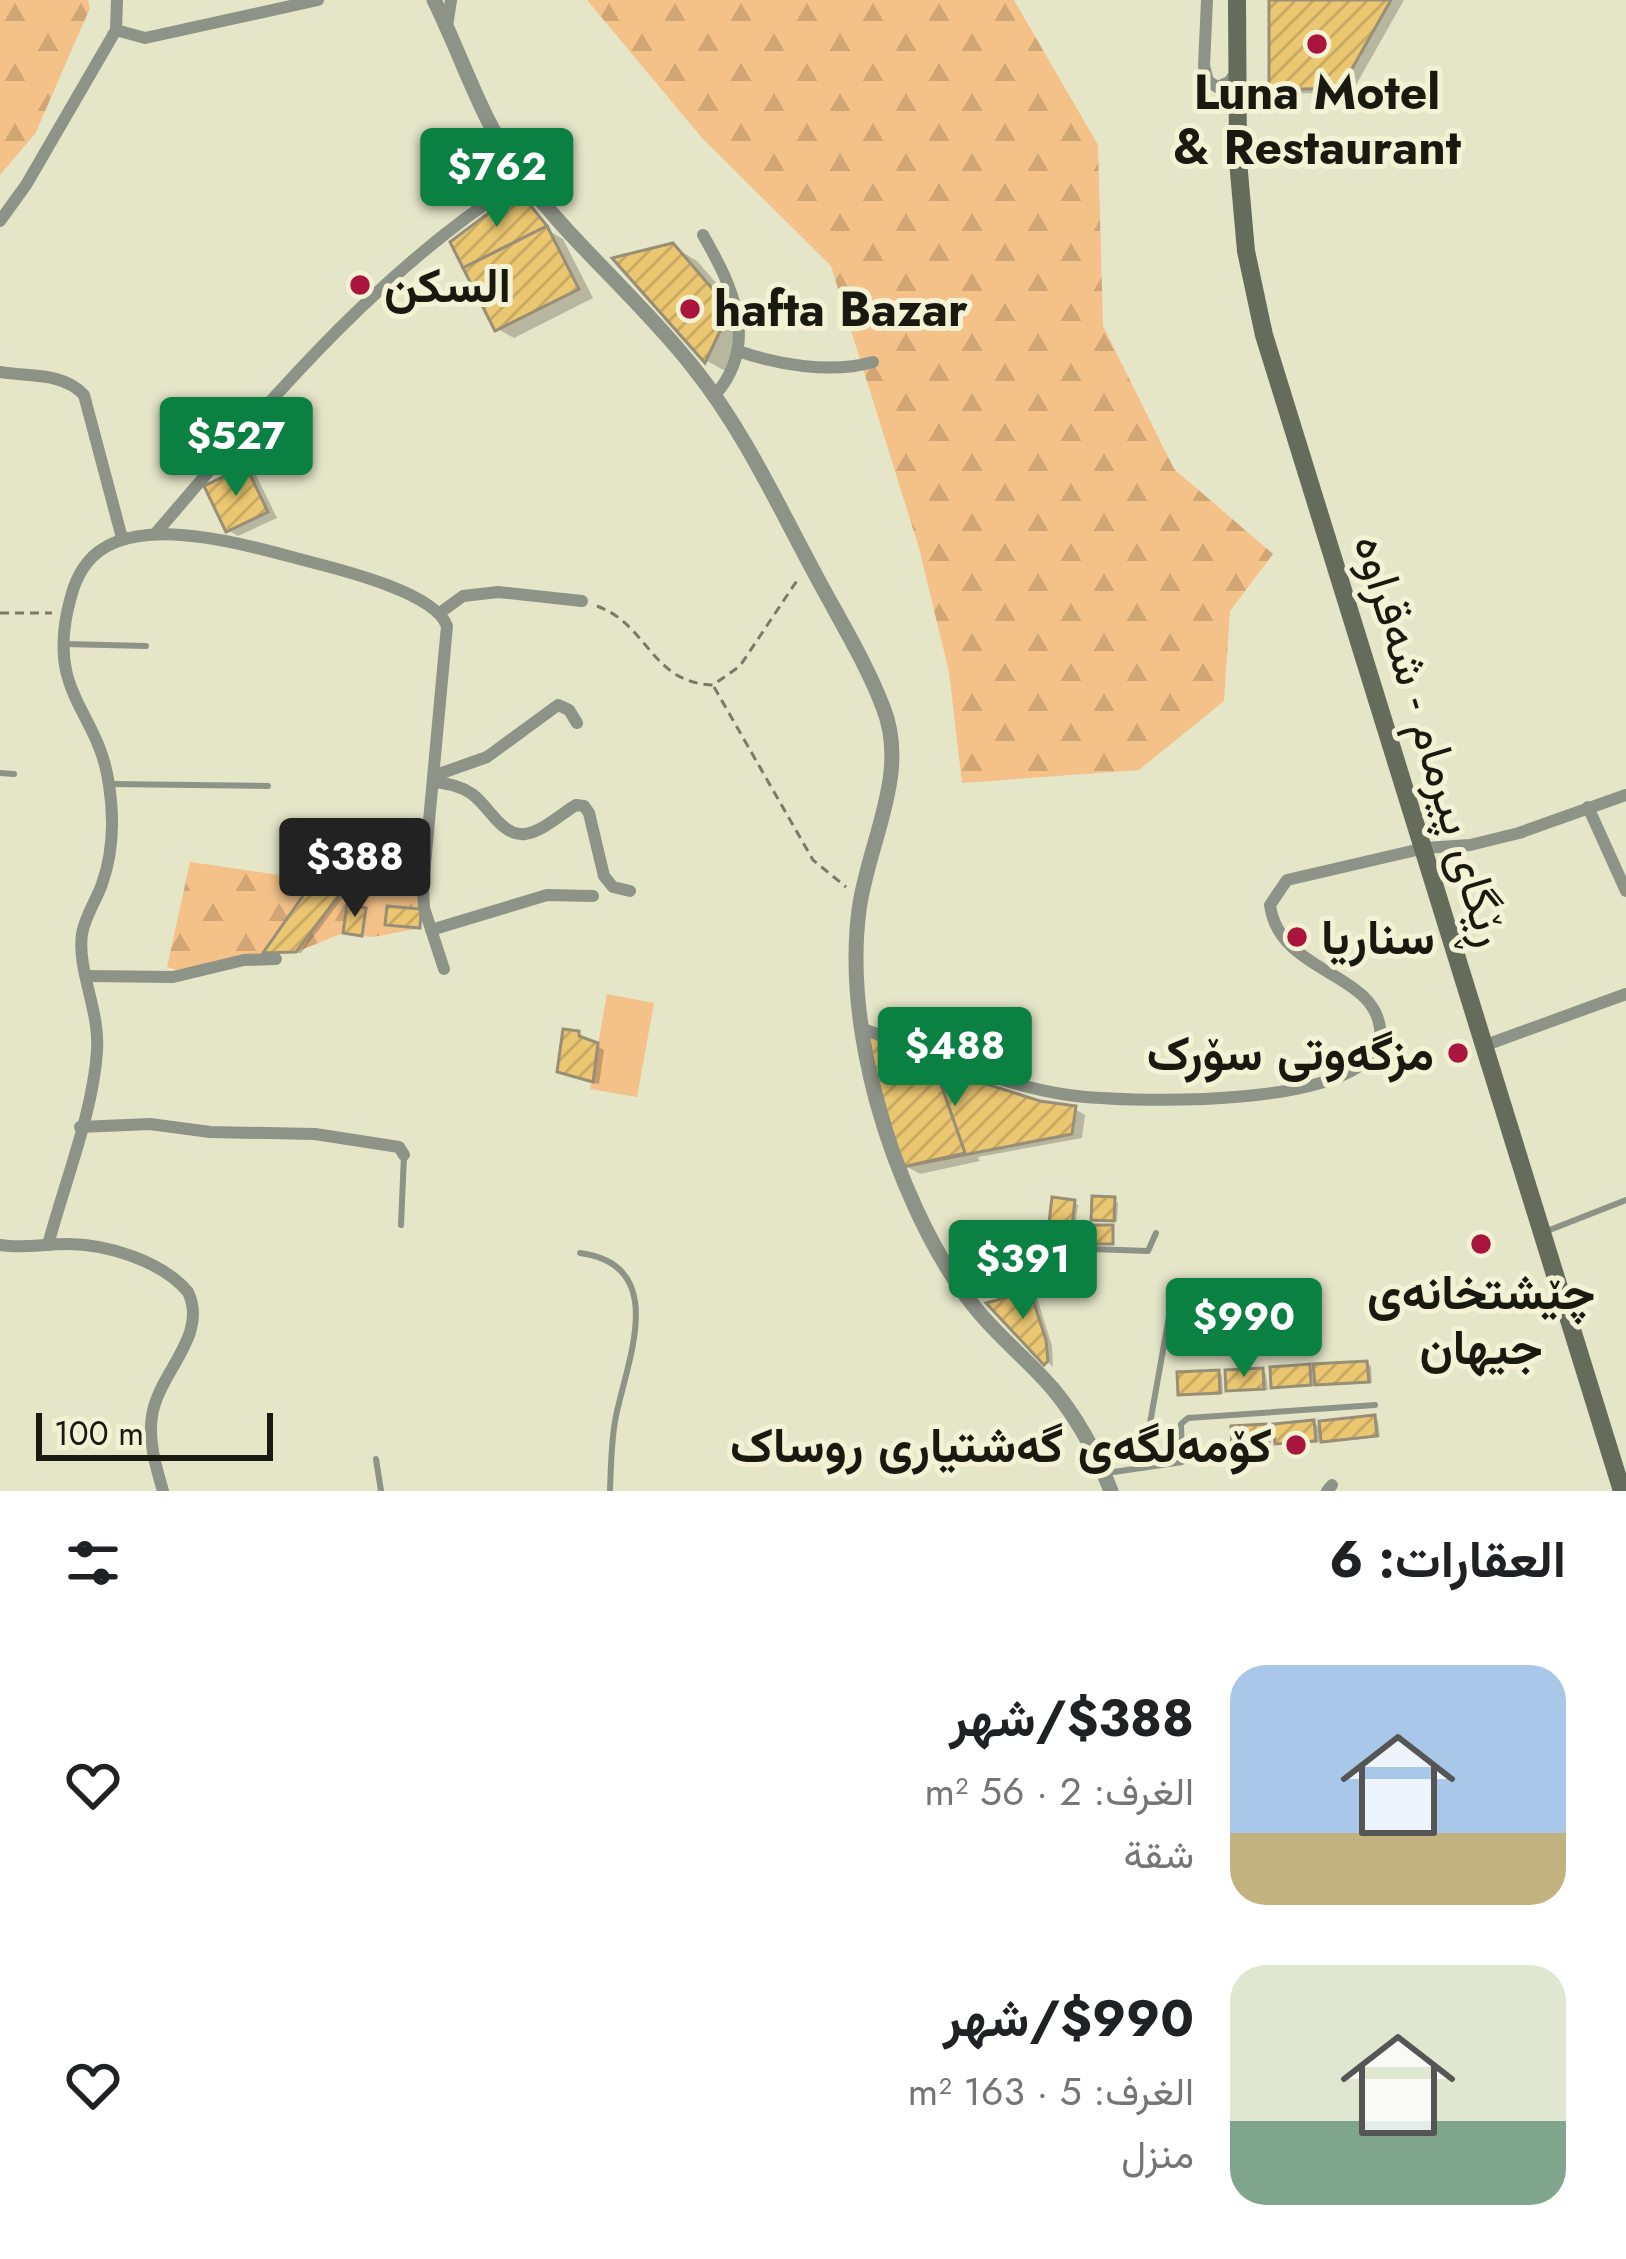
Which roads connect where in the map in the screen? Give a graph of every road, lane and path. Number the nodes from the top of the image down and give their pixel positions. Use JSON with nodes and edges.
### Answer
{"nodes":[{"id":1,"x":117,"y":0,"type":"edge"},
{"id":2,"x":318,"y":0,"type":"edge"},
{"id":3,"x":434,"y":0,"type":"edge"},
{"id":4,"x":451,"y":0,"type":"edge"},
{"id":5,"x":1207,"y":0,"type":"edge"},
{"id":6,"x":1237,"y":0,"type":"edge"},
{"id":7,"x":447,"y":27,"type":"junction"},
{"id":8,"x":116,"y":30,"type":"junction"},
{"id":9,"x":1238,"y":70,"type":"junction"},
{"id":10,"x":524,"y":178,"type":"junction"},
{"id":11,"x":0,"y":221,"type":"edge"},
{"id":12,"x":703,"y":235,"type":"dead end"},
{"id":13,"x":738,"y":351,"type":"junction"},
{"id":14,"x":873,"y":362,"type":"dead end"},
{"id":15,"x":0,"y":372,"type":"edge"},
{"id":16,"x":715,"y":395,"type":"junction"},
{"id":17,"x":155,"y":534,"type":"junction"},
{"id":18,"x":122,"y":538,"type":"junction"},
{"id":19,"x":809,"y":562,"type":"junction"},
{"id":20,"x":582,"y":601,"type":"joint"},
{"id":21,"x":440,"y":612,"type":"junction"},
{"id":22,"x":0,"y":613,"type":"edge"},
{"id":23,"x":67,"y":614,"type":"junction"},
{"id":24,"x":62,"y":644,"type":"junction"},
{"id":25,"x":146,"y":646,"type":"dead end"},
{"id":26,"x":713,"y":686,"type":"junction"},
{"id":27,"x":578,"y":723,"type":"dead end"},
{"id":28,"x":0,"y":773,"type":"edge"},
{"id":29,"x":14,"y":773,"type":"dead end"},
{"id":30,"x":436,"y":778,"type":"junction"},
{"id":31,"x":109,"y":784,"type":"junction"},
{"id":32,"x":268,"y":786,"type":"dead end"},
{"id":33,"x":1626,"y":795,"type":"edge"},
{"id":34,"x":1588,"y":807,"type":"junction"},
{"id":35,"x":1425,"y":848,"type":"junction"},
{"id":36,"x":862,"y":890,"type":"junction"},
{"id":37,"x":630,"y":891,"type":"dead end"},
{"id":38,"x":1626,"y":891,"type":"edge"},
{"id":39,"x":593,"y":896,"type":"dead end"},
{"id":40,"x":431,"y":929,"type":"junction"},
{"id":41,"x":276,"y":959,"type":"dead end"},
{"id":42,"x":444,"y":969,"type":"dead end"},
{"id":43,"x":87,"y":976,"type":"junction"},
{"id":44,"x":1626,"y":994,"type":"edge"},
{"id":45,"x":863,"y":1029,"type":"junction"},
{"id":46,"x":1486,"y":1045,"type":"junction"},
{"id":47,"x":80,"y":1127,"type":"junction"},
{"id":48,"x":404,"y":1155,"type":"joint"},
{"id":49,"x":1626,"y":1200,"type":"edge"},
{"id":50,"x":401,"y":1225,"type":"dead end"},
{"id":51,"x":1544,"y":1232,"type":"junction"},
{"id":52,"x":1156,"y":1233,"type":"dead end"},
{"id":53,"x":0,"y":1245,"type":"edge"},
{"id":54,"x":48,"y":1245,"type":"junction"},
{"id":55,"x":580,"y":1253,"type":"dead end"},
{"id":56,"x":948,"y":1270,"type":"junction"},
{"id":57,"x":1170,"y":1311,"type":"dead end"},
{"id":58,"x":1375,"y":1405,"type":"dead end"},
{"id":59,"x":376,"y":1459,"type":"dead end"},
{"id":60,"x":1142,"y":1468,"type":"junction"},
{"id":61,"x":1104,"y":1473,"type":"junction"},
{"id":62,"x":163,"y":1491,"type":"edge"},
{"id":63,"x":381,"y":1491,"type":"edge"},
{"id":64,"x":610,"y":1491,"type":"edge"},
{"id":65,"x":1111,"y":1491,"type":"edge"},
{"id":66,"x":1622,"y":1491,"type":"edge"}],
"edges":[{"from":1,"to":8,"type":"street"},
{"from":2,"to":8,"type":"street"},
{"from":3,"to":7,"type":"street"},
{"from":4,"to":7,"type":"street"},
{"from":5,"to":9,"type":"street"},
{"from":6,"to":9,"type":"main road","name":"ڕێگای پیرمام - شەقراوە"},
{"from":7,"to":10,"type":"street"},
{"from":8,"to":11,"type":"street"},
{"from":9,"to":35,"type":"main road","name":"ڕێگای پیرمام - شەقراوە"},
{"from":10,"to":16,"type":"street"},
{"from":10,"to":17,"type":"street"},
{"from":12,"to":13,"type":"street"},
{"from":13,"to":14,"type":"street"},
{"from":13,"to":16,"type":"street"},
{"from":15,"to":18,"type":"street"},
{"from":16,"to":19,"type":"street"},
{"from":17,"to":18,"type":"street"},
{"from":17,"to":21,"type":"street"},
{"from":18,"to":23,"type":"street"},
{"from":19,"to":26,"type":"path"},
{"from":19,"to":36,"type":"street"},
{"from":20,"to":21,"type":"street"},
{"from":20,"to":26,"type":"path"},
{"from":21,"to":30,"type":"street"},
{"from":22,"to":23,"type":"path"},
{"from":23,"to":24,"type":"street"},
{"from":24,"to":25,"type":"lane"},
{"from":24,"to":31,"type":"street"},
{"from":26,"to":36,"type":"path"},
{"from":27,"to":30,"type":"street"},
{"from":28,"to":29,"type":"lane"},
{"from":30,"to":37,"type":"street"},
{"from":30,"to":40,"type":"street"},
{"from":31,"to":32,"type":"lane"},
{"from":31,"to":43,"type":"street"},
{"from":33,"to":34,"type":"street"},
{"from":34,"to":35,"type":"street"},
{"from":34,"to":38,"type":"street"},
{"from":35,"to":45,"type":"street"},
{"from":35,"to":46,"type":"main road","name":"ڕێگای پیرمام - شەقراوە"},
{"from":36,"to":45,"type":"street"},
{"from":39,"to":40,"type":"street"},
{"from":40,"to":42,"type":"street"},
{"from":41,"to":43,"type":"street"},
{"from":43,"to":47,"type":"street"},
{"from":44,"to":46,"type":"street"},
{"from":45,"to":56,"type":"street"},
{"from":46,"to":51,"type":"main road","name":"ڕێگای پیرمام - شەقراوە"},
{"from":47,"to":48,"type":"street"},
{"from":47,"to":54,"type":"street"},
{"from":48,"to":50,"type":"lane"},
{"from":49,"to":51,"type":"lane"},
{"from":51,"to":66,"type":"main road","name":"ڕێگای پیرمام - شەقراوە"},
{"from":52,"to":56,"type":"lane"},
{"from":53,"to":54,"type":"street"},
{"from":54,"to":62,"type":"street"},
{"from":55,"to":64,"type":"lane"},
{"from":56,"to":61,"type":"street"},
{"from":57,"to":60,"type":"lane"},
{"from":58,"to":60,"type":"lane"},
{"from":59,"to":63,"type":"lane"},
{"from":60,"to":61,"type":"lane"},
{"from":61,"to":65,"type":"street"}]}
